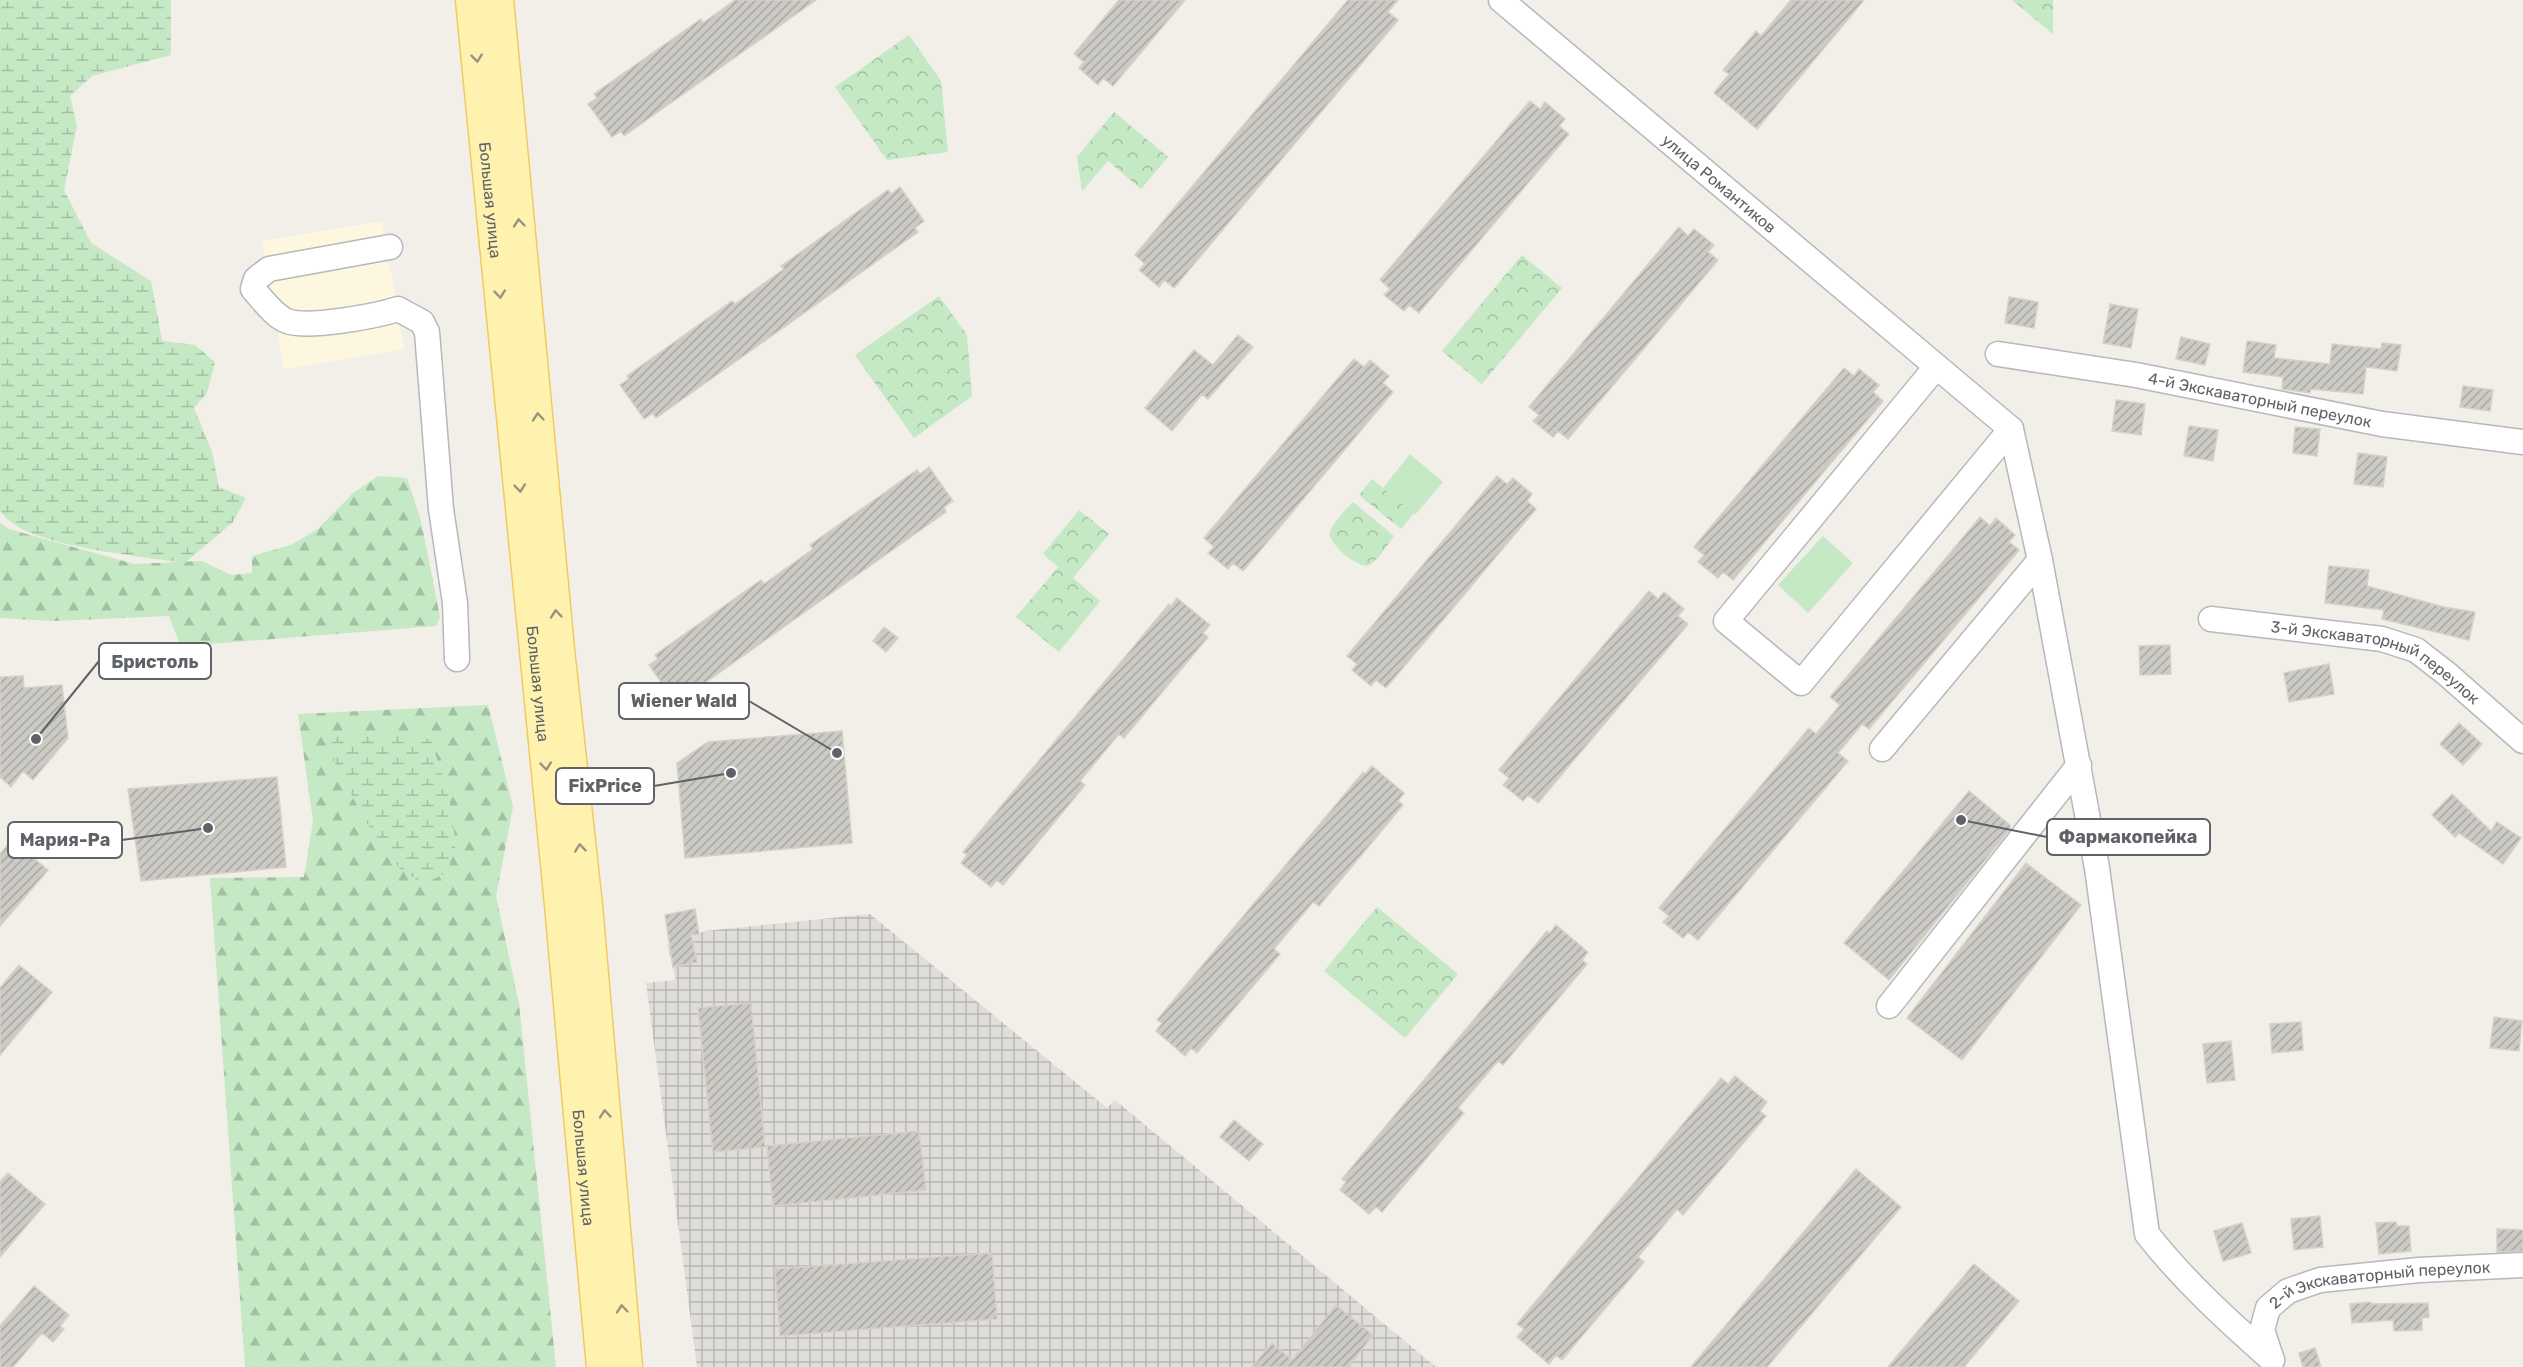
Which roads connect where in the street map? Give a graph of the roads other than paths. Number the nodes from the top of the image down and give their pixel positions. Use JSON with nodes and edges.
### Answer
{"nodes":[{"id":1,"x":471,"y":0,"type":"edge"},
{"id":2,"x":498,"y":0,"type":"edge"},
{"id":3,"x":1501,"y":0,"type":"edge"},
{"id":4,"x":390,"y":248,"type":"dead end"},
{"id":5,"x":1998,"y":354,"type":"dead end"},
{"id":6,"x":1936,"y":367,"type":"junction"},
{"id":7,"x":2011,"y":429,"type":"junction"},
{"id":8,"x":2523,"y":442,"type":"edge"},
{"id":9,"x":2040,"y":560,"type":"junction"},
{"id":10,"x":2211,"y":618,"type":"dead end"},
{"id":11,"x":546,"y":651,"type":"junction"},
{"id":12,"x":457,"y":659,"type":"dead end"},
{"id":13,"x":2523,"y":741,"type":"edge"},
{"id":14,"x":1882,"y":749,"type":"dead end"},
{"id":15,"x":2079,"y":765,"type":"junction"},
{"id":16,"x":1889,"y":1006,"type":"dead end"},
{"id":17,"x":2523,"y":1265,"type":"edge"},
{"id":18,"x":2274,"y":1363,"type":"edge"},
{"id":19,"x":602,"y":1367,"type":"edge"},
{"id":20,"x":627,"y":1367,"type":"edge"}],
"edges":[{"from":1,"to":11,"type":"main road","name":"Большая улица","one_way":true},
{"from":11,"to":2,"type":"main road","name":"Большая улица","one_way":true},
{"from":3,"to":6,"type":"street","name":"улица Романтиков"},
{"from":4,"to":12,"type":"street"},
{"from":5,"to":8,"type":"street","name":"4-й Экскаваторный переулок"},
{"from":6,"to":7,"type":"street","name":"улица Романтиков"},
{"from":6,"to":7,"type":"street"},
{"from":7,"to":9,"type":"street"},
{"from":9,"to":14,"type":"street"},
{"from":9,"to":15,"type":"street"},
{"from":10,"to":13,"type":"street","name":"3-й Экскаваторный переулок"},
{"from":11,"to":19,"type":"main road","name":"Большая улица","one_way":true},
{"from":20,"to":11,"type":"main road","name":"Большая улица","one_way":true},
{"from":15,"to":16,"type":"street"},
{"from":15,"to":18,"type":"street"},
{"from":17,"to":18,"type":"street","name":"2-й Экскаваторный переулок"}]}
